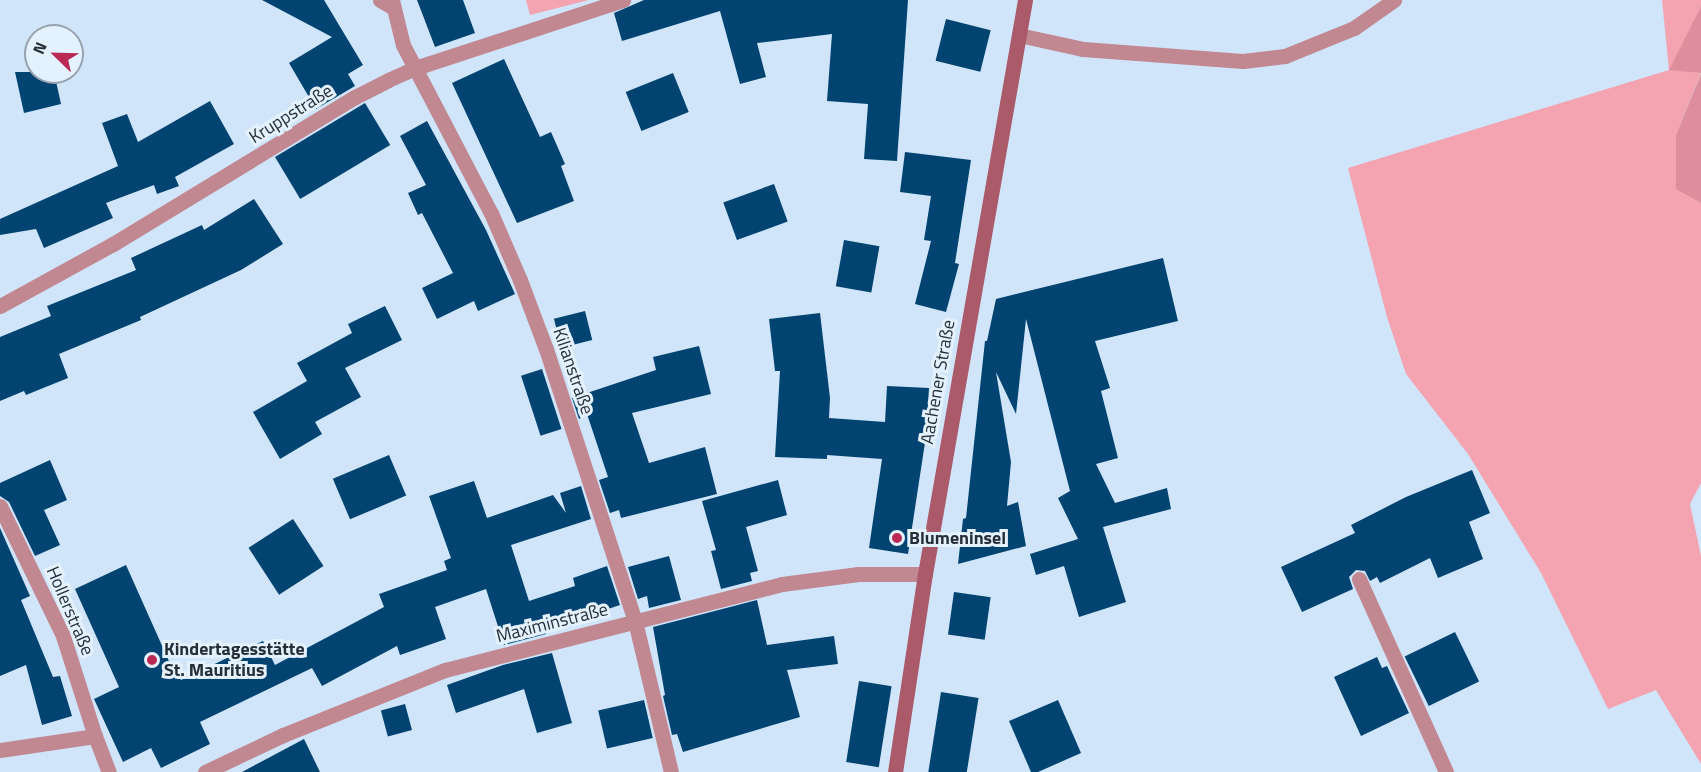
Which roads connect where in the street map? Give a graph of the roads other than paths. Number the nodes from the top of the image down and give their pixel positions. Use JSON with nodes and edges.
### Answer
{"nodes":[{"id":1,"x":380,"y":0,"type":"edge"},
{"id":2,"x":623,"y":0,"type":"edge"},
{"id":3,"x":1025,"y":0,"type":"edge"},
{"id":4,"x":1394,"y":0,"type":"edge"},
{"id":5,"x":393,"y":4,"type":"edge"},
{"id":6,"x":1019,"y":35,"type":"junction"},
{"id":7,"x":415,"y":68,"type":"junction"},
{"id":8,"x":0,"y":306,"type":"edge"},
{"id":9,"x":0,"y":506,"type":"edge"},
{"id":10,"x":925,"y":574,"type":"junction"},
{"id":11,"x":1359,"y":579,"type":"dead end"},
{"id":12,"x":635,"y":621,"type":"junction"},
{"id":13,"x":95,"y":736,"type":"junction"},
{"id":14,"x":0,"y":750,"type":"edge"},
{"id":15,"x":109,"y":772,"type":"edge"},
{"id":16,"x":205,"y":772,"type":"edge"},
{"id":17,"x":671,"y":772,"type":"edge"},
{"id":18,"x":895,"y":772,"type":"edge"},
{"id":19,"x":1446,"y":772,"type":"edge"}],
"edges":[{"from":1,"to":5,"type":"street"},
{"from":2,"to":7,"type":"street","name":"Kruppstraße"},
{"from":3,"to":6,"type":"main road","name":"Aachener Straße"},
{"from":4,"to":6,"type":"street"},
{"from":5,"to":7,"type":"street","name":"Kilianstraße"},
{"from":6,"to":10,"type":"main road","name":"Aachener Straße"},
{"from":7,"to":8,"type":"street","name":"Kruppstraße"},
{"from":7,"to":12,"type":"street","name":"Kilianstraße"},
{"from":9,"to":13,"type":"street","name":"Hollerstraße"},
{"from":10,"to":12,"type":"street","name":"Maximinstraße"},
{"from":10,"to":18,"type":"main road","name":"Aachener Straße"},
{"from":11,"to":19,"type":"street"},
{"from":12,"to":16,"type":"street","name":"Maximinstraße"},
{"from":12,"to":17,"type":"street","name":"Kilianstraße"},
{"from":13,"to":14,"type":"street"},
{"from":13,"to":15,"type":"street"}]}
